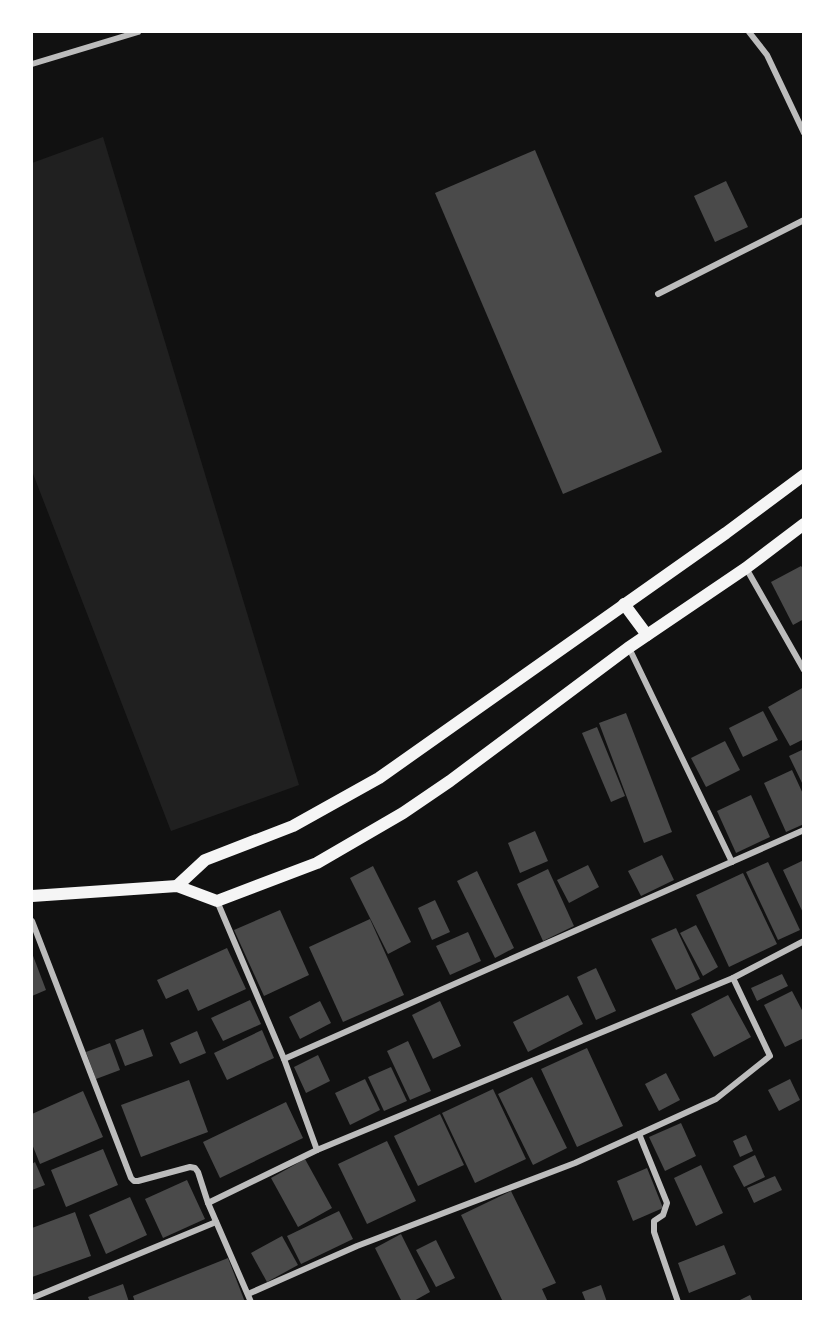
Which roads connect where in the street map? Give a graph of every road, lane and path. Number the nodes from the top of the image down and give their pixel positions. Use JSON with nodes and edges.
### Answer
{"nodes":[{"id":1,"x":138,"y":32,"type":"edge"},
{"id":2,"x":749,"y":32,"type":"edge"},
{"id":3,"x":32,"y":64,"type":"edge"},
{"id":4,"x":804,"y":134,"type":"edge"},
{"id":5,"x":804,"y":220,"type":"edge"},
{"id":6,"x":658,"y":294,"type":"dead end"},
{"id":7,"x":804,"y":475,"type":"edge"},
{"id":8,"x":804,"y":524,"type":"edge"},
{"id":9,"x":746,"y":568,"type":"junction"},
{"id":10,"x":624,"y":604,"type":"junction"},
{"id":11,"x":647,"y":635,"type":"junction"},
{"id":12,"x":628,"y":648,"type":"junction"},
{"id":13,"x":804,"y":670,"type":"edge"},
{"id":14,"x":804,"y":830,"type":"edge"},
{"id":15,"x":732,"y":862,"type":"junction"},
{"id":16,"x":177,"y":886,"type":"junction"},
{"id":17,"x":32,"y":896,"type":"edge"},
{"id":18,"x":217,"y":901,"type":"junction"},
{"id":19,"x":32,"y":921,"type":"edge"},
{"id":20,"x":804,"y":941,"type":"edge"},
{"id":21,"x":733,"y":978,"type":"junction"},
{"id":22,"x":284,"y":1059,"type":"junction"},
{"id":23,"x":639,"y":1134,"type":"junction"},
{"id":24,"x":317,"y":1150,"type":"junction"},
{"id":25,"x":208,"y":1203,"type":"junction"},
{"id":26,"x":216,"y":1222,"type":"junction"},
{"id":27,"x":248,"y":1294,"type":"junction"},
{"id":28,"x":32,"y":1298,"type":"edge"},
{"id":29,"x":251,"y":1302,"type":"edge"},
{"id":30,"x":678,"y":1302,"type":"edge"}],
"edges":[{"from":1,"to":3,"type":"street"},
{"from":2,"to":4,"type":"street"},
{"from":5,"to":6,"type":"street"},
{"from":7,"to":10,"type":"main road"},
{"from":8,"to":9,"type":"main road"},
{"from":9,"to":11,"type":"main road"},
{"from":9,"to":13,"type":"street"},
{"from":10,"to":11,"type":"main road"},
{"from":10,"to":16,"type":"main road"},
{"from":11,"to":12,"type":"main road"},
{"from":12,"to":15,"type":"street"},
{"from":12,"to":18,"type":"main road"},
{"from":14,"to":15,"type":"street"},
{"from":15,"to":22,"type":"street"},
{"from":16,"to":17,"type":"main road"},
{"from":16,"to":18,"type":"main road"},
{"from":18,"to":22,"type":"street"},
{"from":19,"to":25,"type":"street"},
{"from":20,"to":21,"type":"street"},
{"from":21,"to":23,"type":"street"},
{"from":21,"to":24,"type":"street"},
{"from":22,"to":24,"type":"street"},
{"from":23,"to":27,"type":"street"},
{"from":23,"to":30,"type":"street"},
{"from":24,"to":25,"type":"street"},
{"from":25,"to":26,"type":"street"},
{"from":26,"to":27,"type":"street"},
{"from":26,"to":28,"type":"street"},
{"from":27,"to":29,"type":"street"}]}
